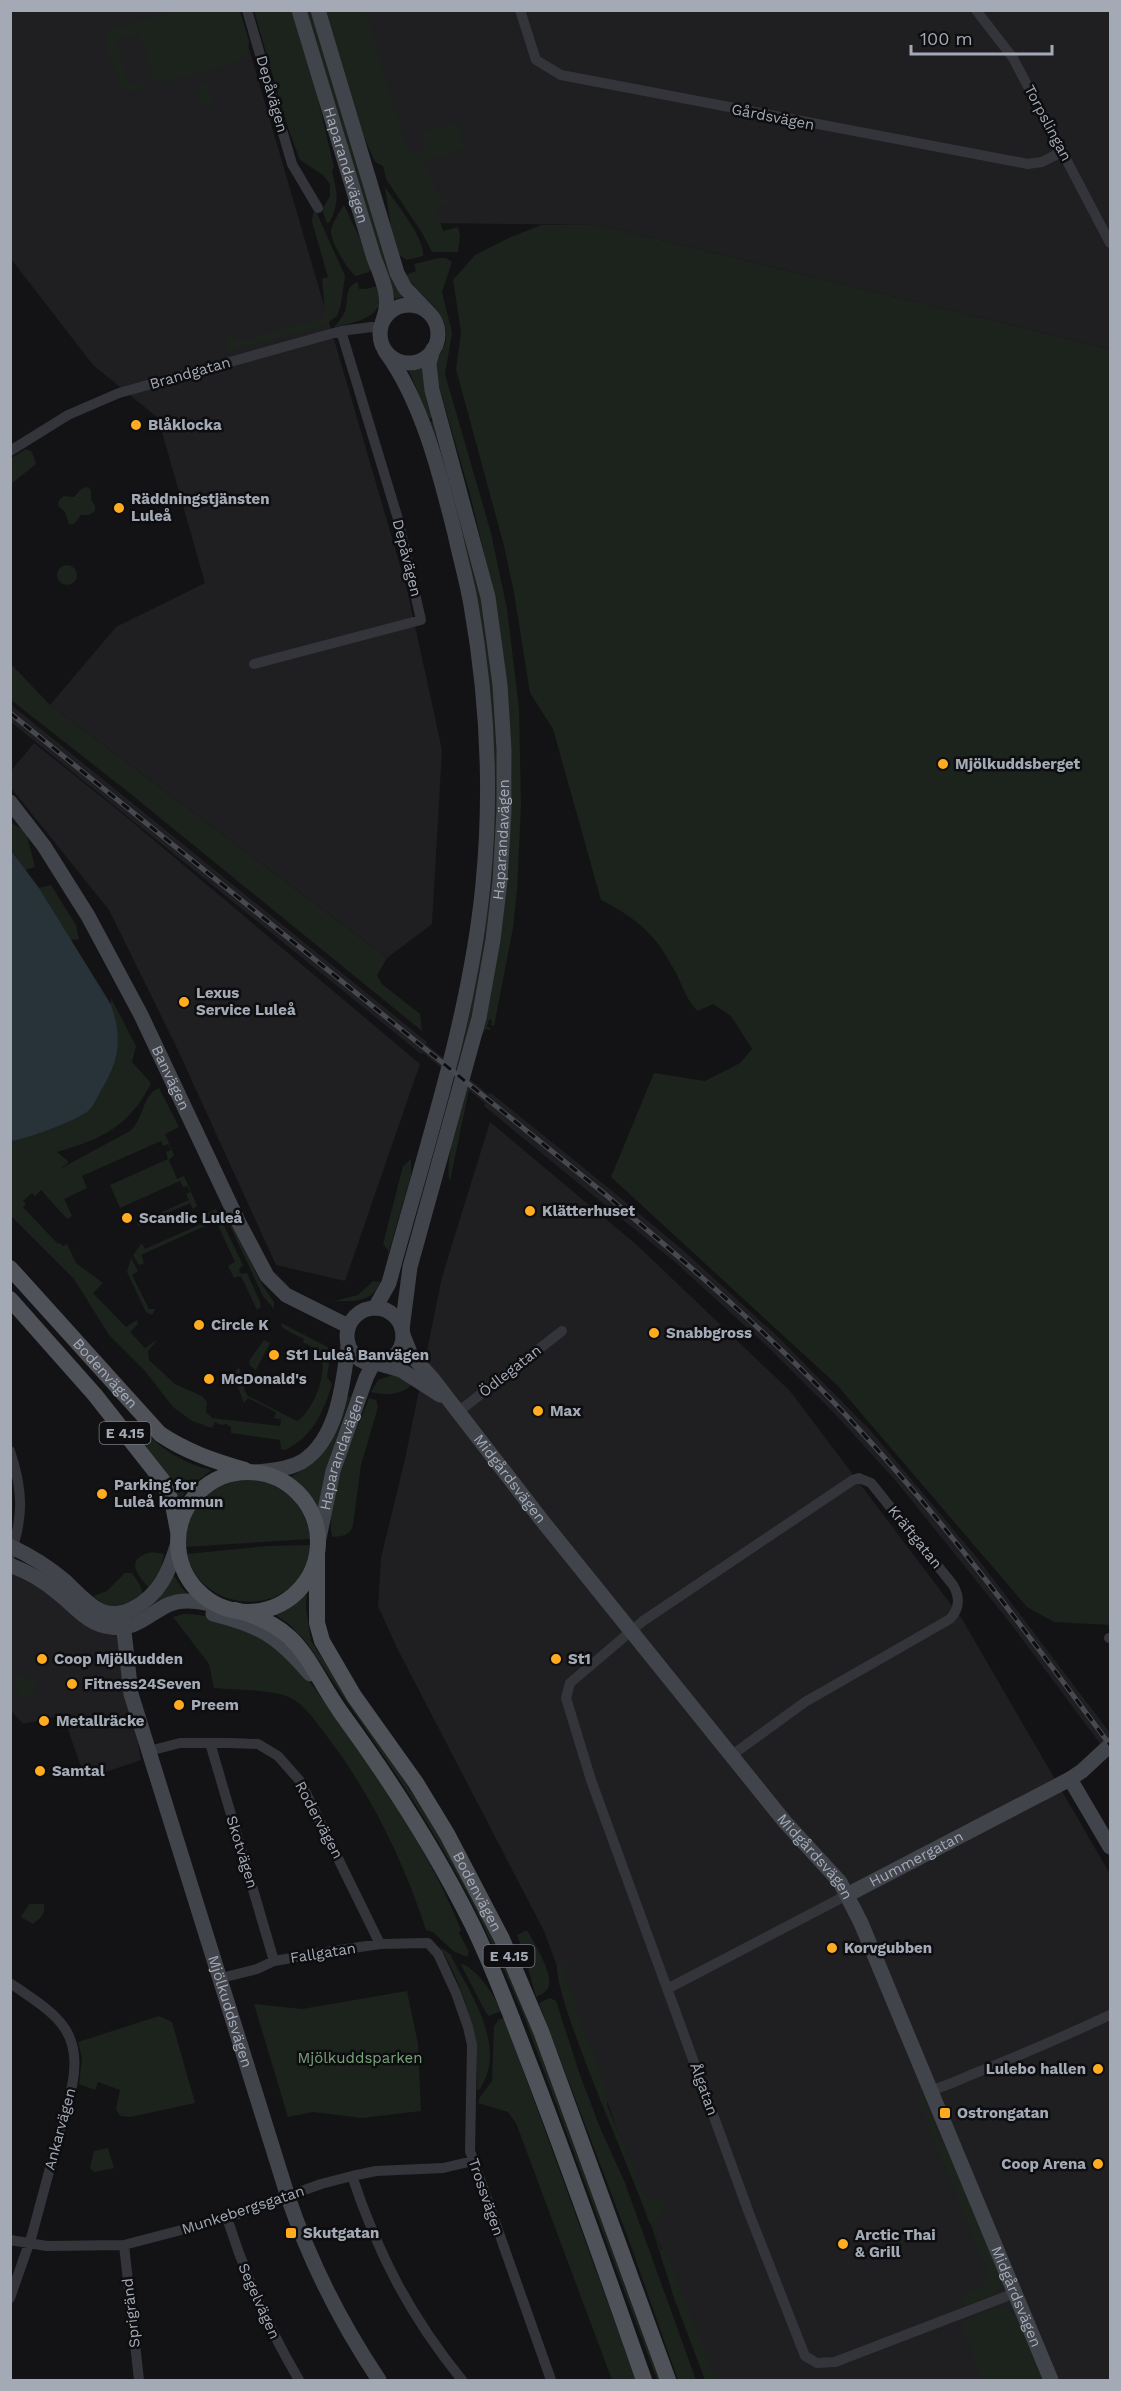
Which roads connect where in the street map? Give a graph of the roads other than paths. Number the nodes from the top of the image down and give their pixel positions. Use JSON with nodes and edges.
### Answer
{"nodes":[{"id":1,"x":247,"y":10,"type":"edge"},
{"id":2,"x":299,"y":10,"type":"edge"},
{"id":3,"x":318,"y":10,"type":"edge"},
{"id":4,"x":520,"y":10,"type":"edge"},
{"id":5,"x":976,"y":10,"type":"edge"},
{"id":6,"x":1063,"y":151,"type":"junction"},
{"id":7,"x":318,"y":208,"type":"dead end"},
{"id":8,"x":1110,"y":243,"type":"edge"},
{"id":9,"x":427,"y":311,"type":"junction"},
{"id":10,"x":382,"y":324,"type":"junction"},
{"id":11,"x":341,"y":331,"type":"junction"},
{"id":12,"x":433,"y":349,"type":"junction"},
{"id":13,"x":385,"y":351,"type":"junction"},
{"id":14,"x":10,"y":451,"type":"edge"},
{"id":15,"x":254,"y":664,"type":"dead end"},
{"id":16,"x":10,"y":802,"type":"edge"},
{"id":17,"x":10,"y":1268,"type":"edge"},
{"id":18,"x":10,"y":1299,"type":"edge"},
{"id":19,"x":375,"y":1308,"type":"junction"},
{"id":20,"x":348,"y":1326,"type":"junction"},
{"id":21,"x":562,"y":1331,"type":"dead end"},
{"id":22,"x":403,"y":1332,"type":"junction"},
{"id":23,"x":348,"y":1346,"type":"junction"},
{"id":24,"x":377,"y":1364,"type":"junction"},
{"id":25,"x":456,"y":1409,"type":"junction"},
{"id":26,"x":11,"y":1451,"type":"edge"},
{"id":27,"x":254,"y":1472,"type":"junction"},
{"id":28,"x":178,"y":1538,"type":"junction"},
{"id":29,"x":12,"y":1549,"type":"edge"},
{"id":30,"x":318,"y":1550,"type":"junction"},
{"id":31,"x":10,"y":1565,"type":"edge"},
{"id":32,"x":232,"y":1610,"type":"junction"},
{"id":33,"x":151,"y":1616,"type":"junction"},
{"id":34,"x":124,"y":1620,"type":"junction"},
{"id":35,"x":631,"y":1630,"type":"junction"},
{"id":36,"x":336,"y":1705,"type":"junction"},
{"id":37,"x":210,"y":1743,"type":"junction"},
{"id":38,"x":1110,"y":1745,"type":"edge"},
{"id":39,"x":149,"y":1751,"type":"junction"},
{"id":40,"x":732,"y":1755,"type":"junction"},
{"id":41,"x":1070,"y":1779,"type":"junction"},
{"id":42,"x":1110,"y":1848,"type":"edge"},
{"id":43,"x":848,"y":1895,"type":"junction"},
{"id":44,"x":428,"y":1943,"type":"joint"},
{"id":45,"x":380,"y":1944,"type":"junction"},
{"id":46,"x":274,"y":1961,"type":"junction"},
{"id":47,"x":221,"y":1978,"type":"junction"},
{"id":48,"x":10,"y":1983,"type":"edge"},
{"id":49,"x":668,"y":1989,"type":"junction"},
{"id":50,"x":1110,"y":2015,"type":"edge"},
{"id":51,"x":930,"y":2090,"type":"junction"},
{"id":52,"x":473,"y":2161,"type":"junction"},
{"id":53,"x":352,"y":2176,"type":"junction"},
{"id":54,"x":288,"y":2197,"type":"junction"},
{"id":55,"x":226,"y":2218,"type":"junction"},
{"id":56,"x":10,"y":2240,"type":"edge"},
{"id":57,"x":29,"y":2243,"type":"junction"},
{"id":58,"x":124,"y":2245,"type":"junction"},
{"id":59,"x":1015,"y":2293,"type":"junction"},
{"id":60,"x":10,"y":2298,"type":"edge"},
{"id":61,"x":140,"y":2380,"type":"edge"},
{"id":62,"x":299,"y":2380,"type":"edge"},
{"id":63,"x":379,"y":2380,"type":"edge"},
{"id":64,"x":462,"y":2380,"type":"edge"},
{"id":65,"x":551,"y":2380,"type":"edge"},
{"id":66,"x":644,"y":2380,"type":"edge"},
{"id":67,"x":668,"y":2380,"type":"edge"},
{"id":68,"x":1051,"y":2380,"type":"edge"}],
"edges":[{"from":1,"to":7,"type":"street","name":"Depåvägen"},
{"from":2,"to":10,"type":"street","name":"Haparandavägen"},
{"from":3,"to":9,"type":"street","name":"Haparandavägen"},
{"from":4,"to":6,"type":"street","name":"Gårdsvägen"},
{"from":5,"to":6,"type":"street","name":"Torpslingan"},
{"from":6,"to":8,"type":"street","name":"Torpslingan"},
{"from":9,"to":10,"type":"street"},
{"from":9,"to":12,"type":"street"},
{"from":10,"to":11,"type":"street","name":"Brandgatan"},
{"from":10,"to":13,"type":"street"},
{"from":11,"to":14,"type":"street","name":"Brandgatan"},
{"from":11,"to":15,"type":"street","name":"Depåvägen"},
{"from":12,"to":13,"type":"street"},
{"from":12,"to":22,"type":"street","name":"Haparandavägen"},
{"from":13,"to":19,"type":"street","name":"Haparandavägen"},
{"from":16,"to":20,"type":"street","name":"Banvägen"},
{"from":17,"to":27,"type":"main road","name":"Bodenvägen","number":"E 4.15"},
{"from":18,"to":28,"type":"main road","name":"Bodenvägen","number":"E 4.15"},
{"from":19,"to":20,"type":"street"},
{"from":19,"to":22,"type":"street"},
{"from":20,"to":23,"type":"street"},
{"from":21,"to":25,"type":"street","name":"Ödlegatan"},
{"from":22,"to":24,"type":"street"},
{"from":22,"to":25,"type":"street","name":"Midgårdsvägen"},
{"from":23,"to":24,"type":"street"},
{"from":23,"to":27,"type":"street","name":"Haparandavägen"},
{"from":24,"to":25,"type":"street","name":"Midgårdsvägen"},
{"from":24,"to":30,"type":"street","name":"Haparandavägen"},
{"from":25,"to":35,"type":"street","name":"Midgårdsvägen"},
{"from":26,"to":29,"type":"street"},
{"from":27,"to":28,"type":"main road"},
{"from":27,"to":30,"type":"main road"},
{"from":28,"to":32,"type":"main road"},
{"from":28,"to":34,"type":"street"},
{"from":29,"to":34,"type":"street"},
{"from":30,"to":32,"type":"main road"},
{"from":30,"to":67,"type":"main road","name":"Bodenvägen","number":"E 4.15"},
{"from":31,"to":34,"type":"street"},
{"from":32,"to":33,"type":"street"},
{"from":32,"to":36,"type":"main road","name":"Bodenvägen"},
{"from":33,"to":34,"type":"street"},
{"from":33,"to":36,"type":"street"},
{"from":34,"to":39,"type":"street","name":"Mjölkuddsvägen"},
{"from":35,"to":40,"type":"street","name":"Midgårdsvägen"},
{"from":35,"to":40,"type":"street","name":"Kräftgatan"},
{"from":35,"to":49,"type":"street","name":"Ålgatan"},
{"from":36,"to":66,"type":"main road","name":"Bodenvägen","number":"E 4.15"},
{"from":37,"to":39,"type":"street","name":"Rodervägen"},
{"from":37,"to":45,"type":"street","name":"Rodervägen"},
{"from":37,"to":46,"type":"street","name":"Skotvägen"},
{"from":38,"to":41,"type":"street","name":"Hummergatan"},
{"from":39,"to":47,"type":"street","name":"Mjölkuddsvägen"},
{"from":40,"to":43,"type":"street","name":"Midgårdsvägen"},
{"from":41,"to":42,"type":"street"},
{"from":41,"to":43,"type":"street","name":"Hummergatan"},
{"from":43,"to":49,"type":"street","name":"Hummergatan"},
{"from":43,"to":51,"type":"street","name":"Midgårdsvägen"},
{"from":44,"to":45,"type":"street","name":"Fallgatan"},
{"from":44,"to":52,"type":"street","name":"Trossvägen"},
{"from":45,"to":46,"type":"street","name":"Fallgatan"},
{"from":46,"to":47,"type":"street","name":"Fallgatan"},
{"from":47,"to":54,"type":"street","name":"Mjölkuddsvägen"},
{"from":48,"to":57,"type":"street","name":"Ankarvägen"},
{"from":49,"to":59,"type":"street","name":"Ålgatan"},
{"from":50,"to":51,"type":"street"},
{"from":51,"to":59,"type":"street","name":"Midgårdsvägen"},
{"from":52,"to":53,"type":"street","name":"Munkebergsgatan"},
{"from":52,"to":65,"type":"street","name":"Trossvägen"},
{"from":53,"to":54,"type":"street","name":"Munkebergsgatan"},
{"from":53,"to":64,"type":"street"},
{"from":54,"to":55,"type":"street","name":"Munkebergsgatan"},
{"from":54,"to":63,"type":"street","name":"Mjölkuddsvägen"},
{"from":55,"to":58,"type":"street","name":"Munkebergsgatan"},
{"from":55,"to":62,"type":"street","name":"Segelvägen"},
{"from":56,"to":57,"type":"street","name":"Munkebergsgatan"},
{"from":57,"to":58,"type":"street","name":"Munkebergsgatan"},
{"from":57,"to":60,"type":"street","name":"Ankarvägen"},
{"from":58,"to":61,"type":"street","name":"Sprigränd"},
{"from":59,"to":68,"type":"street","name":"Midgårdsvägen"}]}
